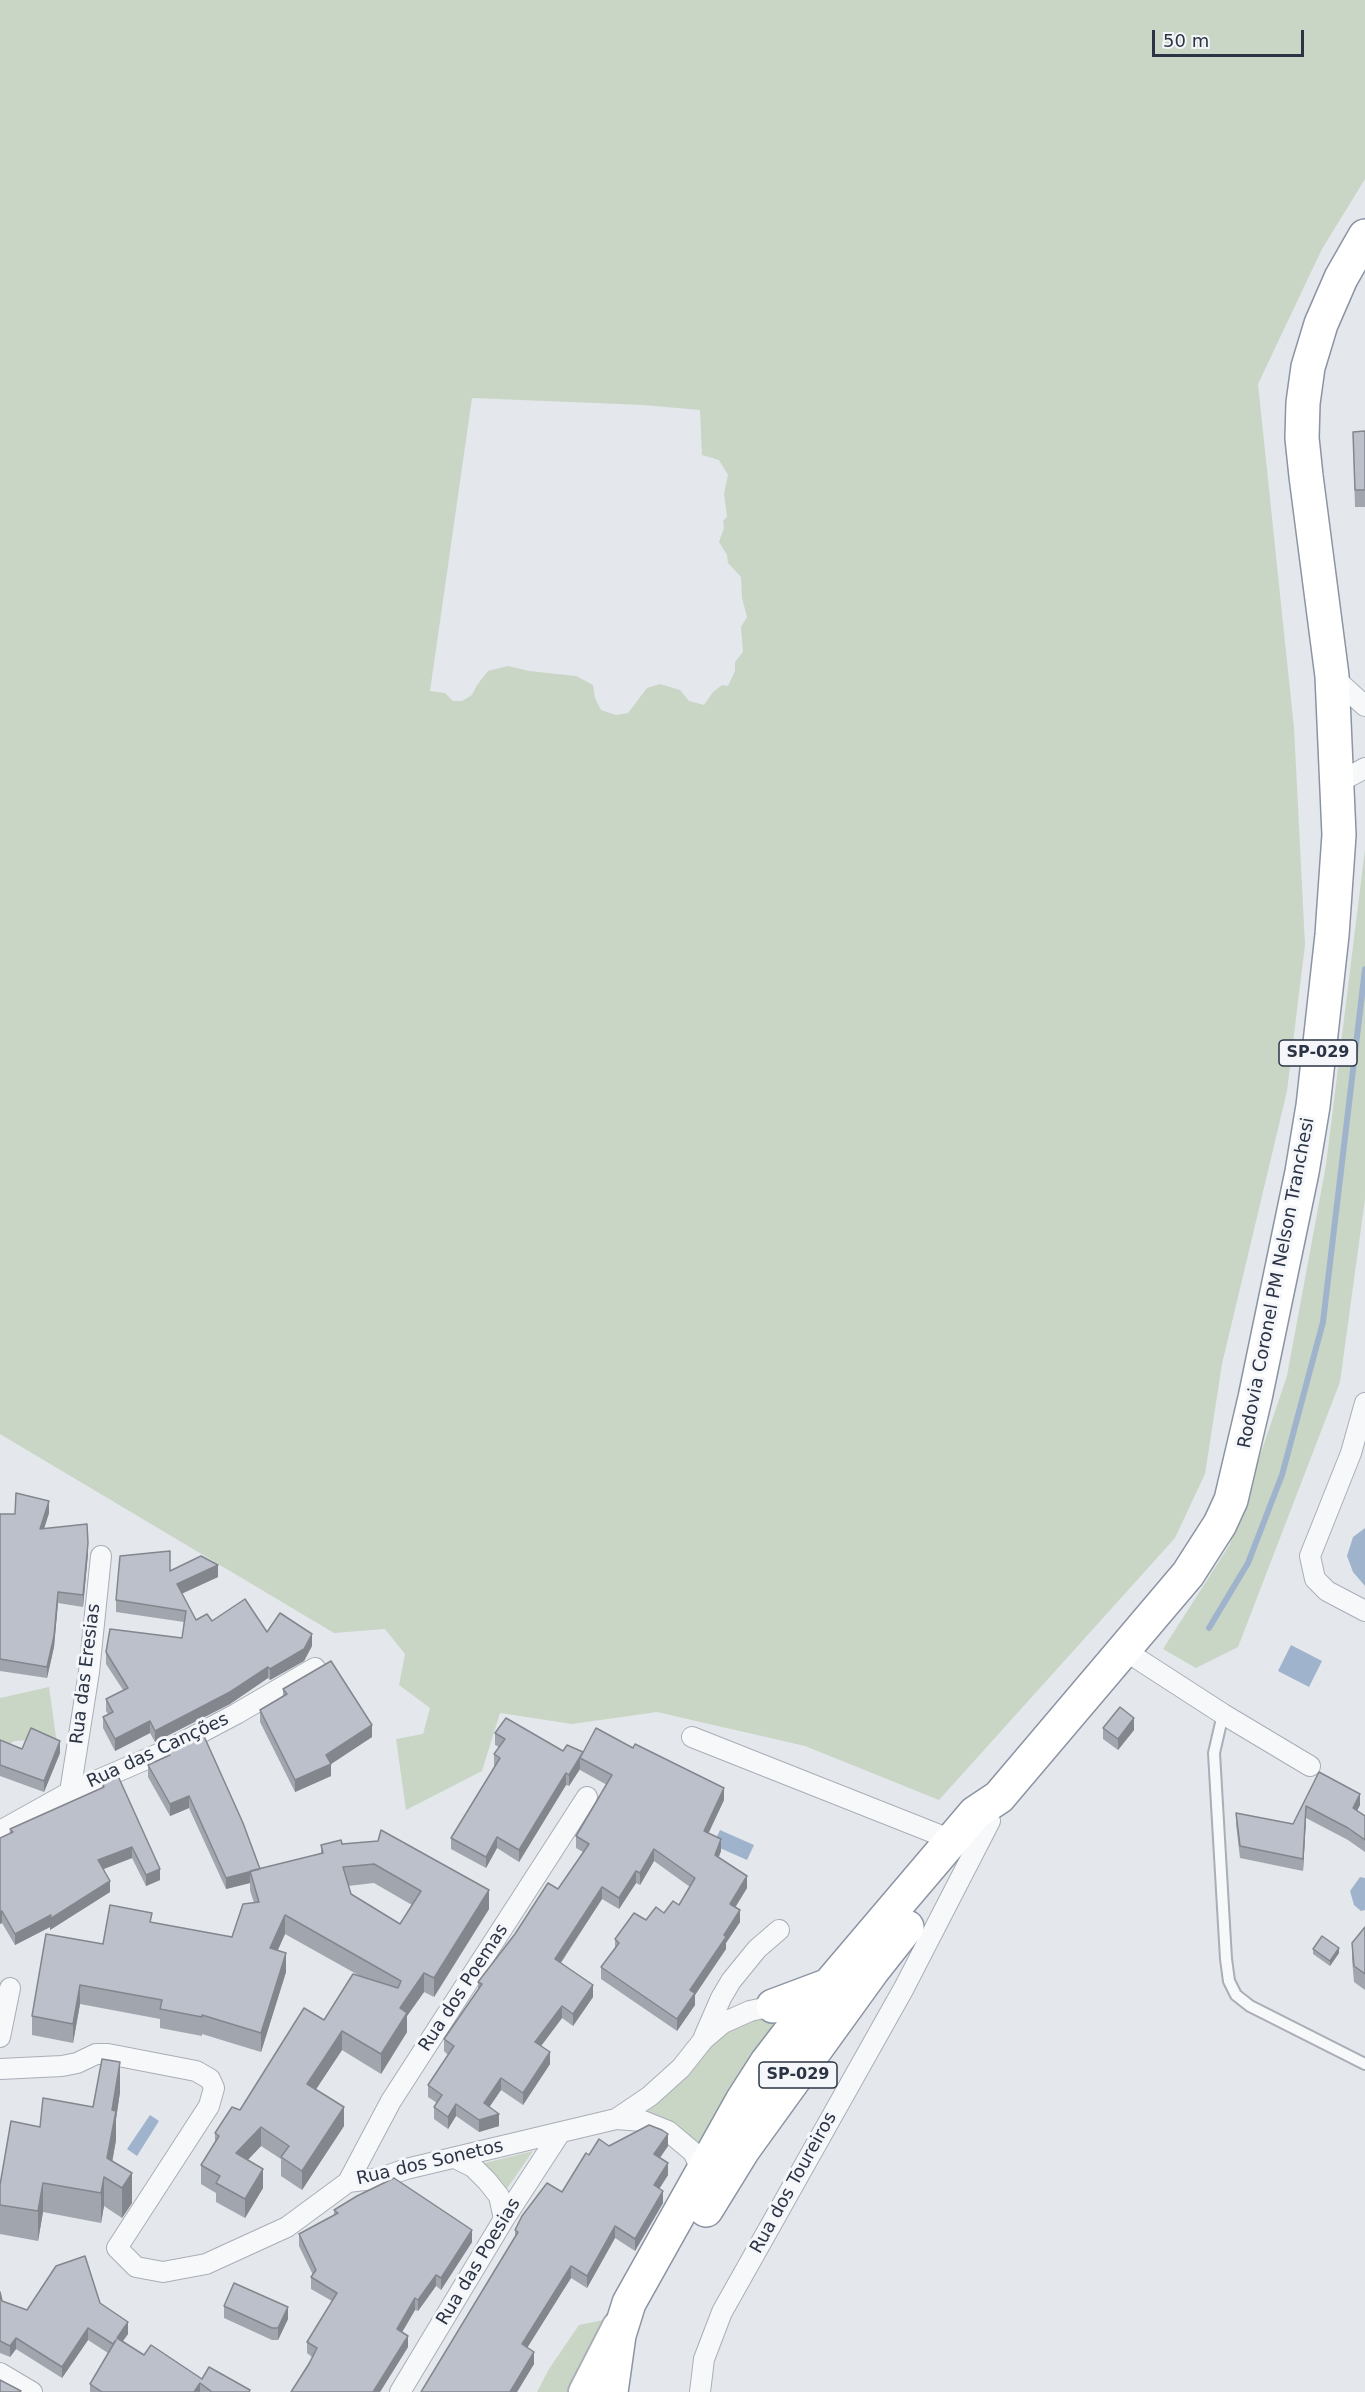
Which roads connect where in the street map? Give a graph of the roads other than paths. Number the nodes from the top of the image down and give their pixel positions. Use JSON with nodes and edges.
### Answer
{"nodes":[{"id":1,"x":1365,"y":236,"type":"edge"},
{"id":2,"x":1332,"y":676,"type":"junction"},
{"id":3,"x":1365,"y":706,"type":"edge"},
{"id":4,"x":1365,"y":768,"type":"edge"},
{"id":5,"x":1336,"y":784,"type":"junction"},
{"id":6,"x":1365,"y":1403,"type":"edge"},
{"id":7,"x":101,"y":1556,"type":"dead end"},
{"id":8,"x":1365,"y":1611,"type":"edge"},
{"id":9,"x":1124,"y":1650,"type":"junction"},
{"id":10,"x":315,"y":1668,"type":"edge"},
{"id":11,"x":1223,"y":1714,"type":"junction"},
{"id":12,"x":692,"y":1737,"type":"dead end"},
{"id":13,"x":1310,"y":1766,"type":"dead end"},
{"id":14,"x":70,"y":1792,"type":"junction"},
{"id":15,"x":587,"y":1797,"type":"dead end"},
{"id":16,"x":994,"y":1809,"type":"junction"},
{"id":17,"x":0,"y":1830,"type":"edge"},
{"id":18,"x":952,"y":1840,"type":"junction"},
{"id":19,"x":778,"y":1930,"type":"dead end"},
{"id":20,"x":10,"y":1988,"type":"dead end"},
{"id":21,"x":787,"y":2012,"type":"junction"},
{"id":22,"x":0,"y":2037,"type":"edge"},
{"id":23,"x":704,"y":2039,"type":"junction"},
{"id":24,"x":1365,"y":2064,"type":"edge"},
{"id":25,"x":0,"y":2069,"type":"edge"},
{"id":26,"x":616,"y":2119,"type":"junction"},
{"id":27,"x":560,"y":2133,"type":"junction"},
{"id":28,"x":743,"y":2151,"type":"junction"},
{"id":29,"x":455,"y":2158,"type":"junction"},
{"id":30,"x":703,"y":2174,"type":"junction"},
{"id":31,"x":348,"y":2182,"type":"junction"},
{"id":32,"x":504,"y":2219,"type":"junction"},
{"id":33,"x":629,"y":2303,"type":"junction"},
{"id":34,"x":0,"y":2373,"type":"edge"},
{"id":35,"x":32,"y":2392,"type":"edge"},
{"id":36,"x":400,"y":2392,"type":"edge"},
{"id":37,"x":583,"y":2392,"type":"edge"},
{"id":38,"x":610,"y":2392,"type":"edge"},
{"id":39,"x":629,"y":2392,"type":"edge"},
{"id":40,"x":700,"y":2392,"type":"edge"}],
"edges":[{"from":1,"to":2,"type":"highway","name":"Rodovia Coronel PM Nelson Tranchesi","number":"SP-029"},
{"from":2,"to":3,"type":"street"},
{"from":2,"to":5,"type":"highway","name":"Rodovia Coronel PM Nelson Tranchesi","number":"SP-029"},
{"from":4,"to":5,"type":"street"},
{"from":5,"to":9,"type":"highway","name":"Rodovia Coronel PM Nelson Tranchesi","number":"SP-029"},
{"from":6,"to":8,"type":"street"},
{"from":7,"to":14,"type":"street","name":"Rua das Eresias"},
{"from":9,"to":11,"type":"street"},
{"from":9,"to":16,"type":"highway","name":"Rodovia Coronel PM Nelson Tranchesi","number":"SP-029"},
{"from":10,"to":14,"type":"street","name":"Rua das Canções"},
{"from":11,"to":13,"type":"street"},
{"from":11,"to":24,"type":"lane"},
{"from":12,"to":18,"type":"street"},
{"from":14,"to":17,"type":"street","name":"Rua das Canções"},
{"from":15,"to":31,"type":"street","name":"Rua dos Poemas"},
{"from":16,"to":18,"type":"highway","name":"Rodovia Coronel PM Nelson Tranchesi","number":"SP-029"},
{"from":16,"to":28,"type":"highway","name":"Rodovia Coronel PM Nelson Tranchesi","number":"SP-029"},
{"from":16,"to":40,"type":"street","name":"Rua dos Toureiros"},
{"from":18,"to":21,"type":"highway","name":"Rodovia Coronel PM Nelson Tranchesi","number":"SP-029"},
{"from":19,"to":23,"type":"street","name":"Rua dos Sonetos"},
{"from":20,"to":22,"type":"street"},
{"from":21,"to":23,"type":"street","name":"Rua dos Sonetos"},
{"from":21,"to":28,"type":"highway"},
{"from":21,"to":30,"type":"highway","name":"Rodovia Coronel PM Nelson Tranchesi","number":"SP-029"},
{"from":23,"to":26,"type":"street","name":"Rua dos Sonetos"},
{"from":25,"to":31,"type":"street","name":"Rua dos Sonetos"},
{"from":26,"to":27,"type":"street","name":"Rua dos Sonetos"},
{"from":26,"to":30,"type":"street"},
{"from":27,"to":29,"type":"street","name":"Rua dos Sonetos"},
{"from":27,"to":32,"type":"street","name":"Rua das Poesias"},
{"from":28,"to":39,"type":"highway","name":"Rodovia Coronel PM Nelson Tranchesi","number":"SP-029"},
{"from":29,"to":31,"type":"street","name":"Rua dos Sonetos"},
{"from":29,"to":32,"type":"street"},
{"from":30,"to":33,"type":"highway","name":"Rodovia Coronel PM Nelson Tranchesi","number":"SP-029"},
{"from":32,"to":36,"type":"street","name":"Rua das Poesias"},
{"from":33,"to":37,"type":"main road"},
{"from":33,"to":38,"type":"highway","name":"Rodovia Coronel PM Nelson Tranchesi","number":"SP-029"},
{"from":34,"to":35,"type":"street"}]}
